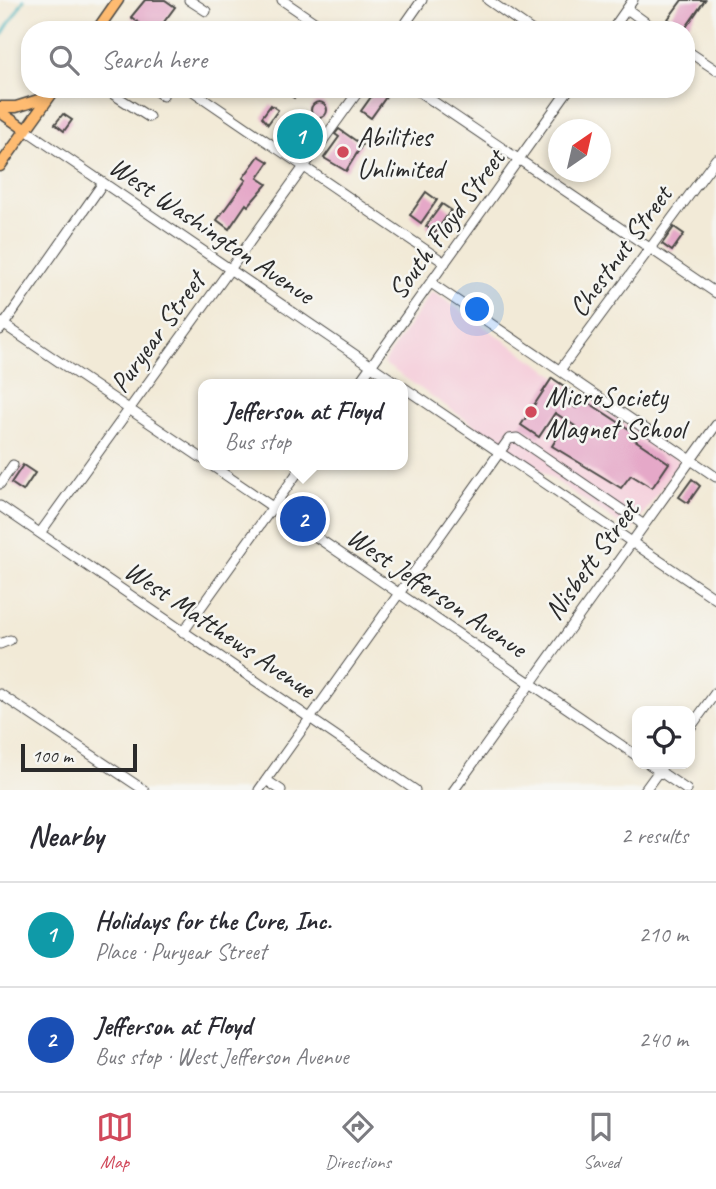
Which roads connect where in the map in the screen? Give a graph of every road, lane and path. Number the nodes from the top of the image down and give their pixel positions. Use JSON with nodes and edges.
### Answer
{"nodes":[{"id":1,"x":118,"y":0,"type":"edge"},
{"id":2,"x":189,"y":0,"type":"edge"},
{"id":3,"x":282,"y":0,"type":"edge"},
{"id":4,"x":422,"y":0,"type":"edge"},
{"id":5,"x":488,"y":0,"type":"edge"},
{"id":6,"x":633,"y":0,"type":"edge"},
{"id":7,"x":626,"y":9,"type":"junction"},
{"id":8,"x":206,"y":11,"type":"dead end"},
{"id":9,"x":104,"y":21,"type":"edge"},
{"id":10,"x":313,"y":21,"type":"edge"},
{"id":11,"x":407,"y":21,"type":"edge"},
{"id":12,"x":518,"y":21,"type":"edge"},
{"id":13,"x":618,"y":21,"type":"edge"},
{"id":14,"x":643,"y":21,"type":"edge"},
{"id":15,"x":695,"y":56,"type":"edge"},
{"id":16,"x":716,"y":71,"type":"edge"},
{"id":17,"x":42,"y":98,"type":"edge"},
{"id":18,"x":49,"y":98,"type":"edge"},
{"id":19,"x":120,"y":98,"type":"edge"},
{"id":20,"x":203,"y":98,"type":"edge"},
{"id":21,"x":353,"y":98,"type":"edge"},
{"id":22,"x":428,"y":98,"type":"edge"},
{"id":23,"x":563,"y":98,"type":"edge"},
{"id":24,"x":0,"y":107,"type":"edge"},
{"id":25,"x":0,"y":112,"type":"edge"},
{"id":26,"x":149,"y":117,"type":"dead end"},
{"id":27,"x":26,"y":130,"type":"junction"},
{"id":28,"x":716,"y":159,"type":"edge"},
{"id":29,"x":520,"y":160,"type":"junction"},
{"id":30,"x":0,"y":166,"type":"edge"},
{"id":31,"x":304,"y":166,"type":"junction"},
{"id":32,"x":103,"y":183,"type":"junction"},
{"id":33,"x":650,"y":249,"type":"junction"},
{"id":34,"x":445,"y":263,"type":"junction"},
{"id":35,"x":231,"y":269,"type":"junction"},
{"id":36,"x":431,"y":283,"type":"junction"},
{"id":37,"x":716,"y":293,"type":"edge"},
{"id":38,"x":1,"y":325,"type":"edge"},
{"id":39,"x":371,"y":366,"type":"junction"},
{"id":40,"x":560,"y":370,"type":"junction"},
{"id":41,"x":362,"y":379,"type":"edge"},
{"id":42,"x":390,"y":379,"type":"edge"},
{"id":43,"x":408,"y":391,"type":"edge"},
{"id":44,"x":130,"y":410,"type":"junction"},
{"id":45,"x":716,"y":425,"type":"edge"},
{"id":46,"x":501,"y":453,"type":"junction"},
{"id":47,"x":198,"y":456,"type":"edge"},
{"id":48,"x":691,"y":460,"type":"junction"},
{"id":49,"x":13,"y":464,"type":"dead end"},
{"id":50,"x":218,"y":470,"type":"edge"},
{"id":51,"x":300,"y":470,"type":"edge"},
{"id":52,"x":716,"y":478,"type":"edge"},
{"id":53,"x":0,"y":484,"type":"edge"},
{"id":54,"x":0,"y":506,"type":"edge"},
{"id":55,"x":274,"y":507,"type":"junction"},
{"id":56,"x":644,"y":525,"type":"junction"},
{"id":57,"x":40,"y":533,"type":"junction"},
{"id":58,"x":632,"y":541,"type":"junction"},
{"id":59,"x":400,"y":594,"type":"junction"},
{"id":60,"x":716,"y":598,"type":"edge"},
{"id":61,"x":183,"y":632,"type":"junction"},
{"id":62,"x":10,"y":640,"type":"dead end"},
{"id":63,"x":0,"y":644,"type":"edge"},
{"id":64,"x":530,"y":682,"type":"junction"},
{"id":65,"x":716,"y":692,"type":"edge"},
{"id":66,"x":0,"y":694,"type":"edge"},
{"id":67,"x":310,"y":718,"type":"junction"},
{"id":68,"x":695,"y":721,"type":"edge"},
{"id":69,"x":632,"y":753,"type":"edge"},
{"id":70,"x":661,"y":769,"type":"edge"},
{"id":71,"x":664,"y":769,"type":"edge"},
{"id":72,"x":266,"y":780,"type":"junction"},
{"id":73,"x":144,"y":790,"type":"edge"},
{"id":74,"x":259,"y":790,"type":"edge"},
{"id":75,"x":281,"y":790,"type":"edge"},
{"id":76,"x":415,"y":790,"type":"edge"},
{"id":77,"x":454,"y":790,"type":"edge"},
{"id":78,"x":645,"y":790,"type":"edge"},
{"id":79,"x":687,"y":790,"type":"edge"}],
"edges":[{"from":1,"to":9,"type":"main road"},
{"from":2,"to":8,"type":"street"},
{"from":3,"to":10,"type":"street"},
{"from":4,"to":11,"type":"street"},
{"from":5,"to":12,"type":"street"},
{"from":6,"to":7,"type":"street"},
{"from":7,"to":13,"type":"street"},
{"from":7,"to":14,"type":"street"},
{"from":15,"to":16,"type":"street"},
{"from":17,"to":24,"type":"main road"},
{"from":18,"to":27,"type":"main road"},
{"from":19,"to":26,"type":"street"},
{"from":20,"to":31,"type":"street"},
{"from":21,"to":31,"type":"street","name":"Puryear Street"},
{"from":22,"to":29,"type":"street"},
{"from":23,"to":29,"type":"street","name":"South Floyd Street"},
{"from":25,"to":27,"type":"main road","name":"West Washington Avenue"},
{"from":27,"to":30,"type":"main road"},
{"from":27,"to":32,"type":"street","name":"West Washington Avenue"},
{"from":28,"to":33,"type":"street","name":"Chestnut Street"},
{"from":29,"to":33,"type":"street"},
{"from":29,"to":34,"type":"street","name":"South Floyd Street"},
{"from":31,"to":34,"type":"street"},
{"from":31,"to":35,"type":"street","name":"Puryear Street"},
{"from":32,"to":35,"type":"street","name":"West Washington Avenue"},
{"from":32,"to":38,"type":"street"},
{"from":33,"to":37,"type":"street"},
{"from":33,"to":40,"type":"street","name":"Chestnut Street"},
{"from":34,"to":36,"type":"street","name":"South Floyd Street"},
{"from":35,"to":39,"type":"street","name":"West Washington Avenue"},
{"from":35,"to":44,"type":"street","name":"Puryear Street"},
{"from":36,"to":39,"type":"street","name":"South Floyd Street"},
{"from":36,"to":40,"type":"street"},
{"from":38,"to":44,"type":"street"},
{"from":39,"to":41,"type":"street","name":"South Floyd Street"},
{"from":39,"to":42,"type":"street","name":"West Washington Avenue"},
{"from":40,"to":48,"type":"street"},
{"from":43,"to":46,"type":"street","name":"West Washington Avenue"},
{"from":44,"to":47,"type":"street"},
{"from":44,"to":57,"type":"street","name":"Puryear Street"},
{"from":45,"to":48,"type":"street","name":"Nisbett Street"},
{"from":46,"to":56,"type":"street"},
{"from":46,"to":58,"type":"street","name":"West Washington Avenue"},
{"from":46,"to":59,"type":"street"},
{"from":48,"to":52,"type":"street"},
{"from":48,"to":56,"type":"street","name":"Nisbett Street"},
{"from":49,"to":53,"type":"street"},
{"from":50,"to":55,"type":"street","name":"West Jefferson Avenue"},
{"from":51,"to":55,"type":"street"},
{"from":54,"to":57,"type":"street","name":"West Matthews Avenue"},
{"from":55,"to":59,"type":"street","name":"West Jefferson Avenue"},
{"from":55,"to":61,"type":"street"},
{"from":56,"to":58,"type":"street","name":"Nisbett Street"},
{"from":57,"to":61,"type":"street","name":"West Matthews Avenue"},
{"from":58,"to":60,"type":"street","name":"West Washington Avenue"},
{"from":58,"to":64,"type":"street","name":"Nisbett Street"},
{"from":59,"to":64,"type":"street","name":"West Jefferson Avenue"},
{"from":59,"to":67,"type":"street"},
{"from":61,"to":67,"type":"street","name":"West Matthews Avenue"},
{"from":62,"to":63,"type":"street"},
{"from":64,"to":69,"type":"street","name":"West Jefferson Avenue"},
{"from":64,"to":77,"type":"street","name":"Nisbett Street"},
{"from":65,"to":68,"type":"street"},
{"from":66,"to":73,"type":"street"},
{"from":67,"to":72,"type":"street"},
{"from":67,"to":76,"type":"street","name":"West Matthews Avenue"},
{"from":70,"to":78,"type":"street"},
{"from":71,"to":79,"type":"street"},
{"from":72,"to":74,"type":"street"},
{"from":72,"to":75,"type":"street"}]}
